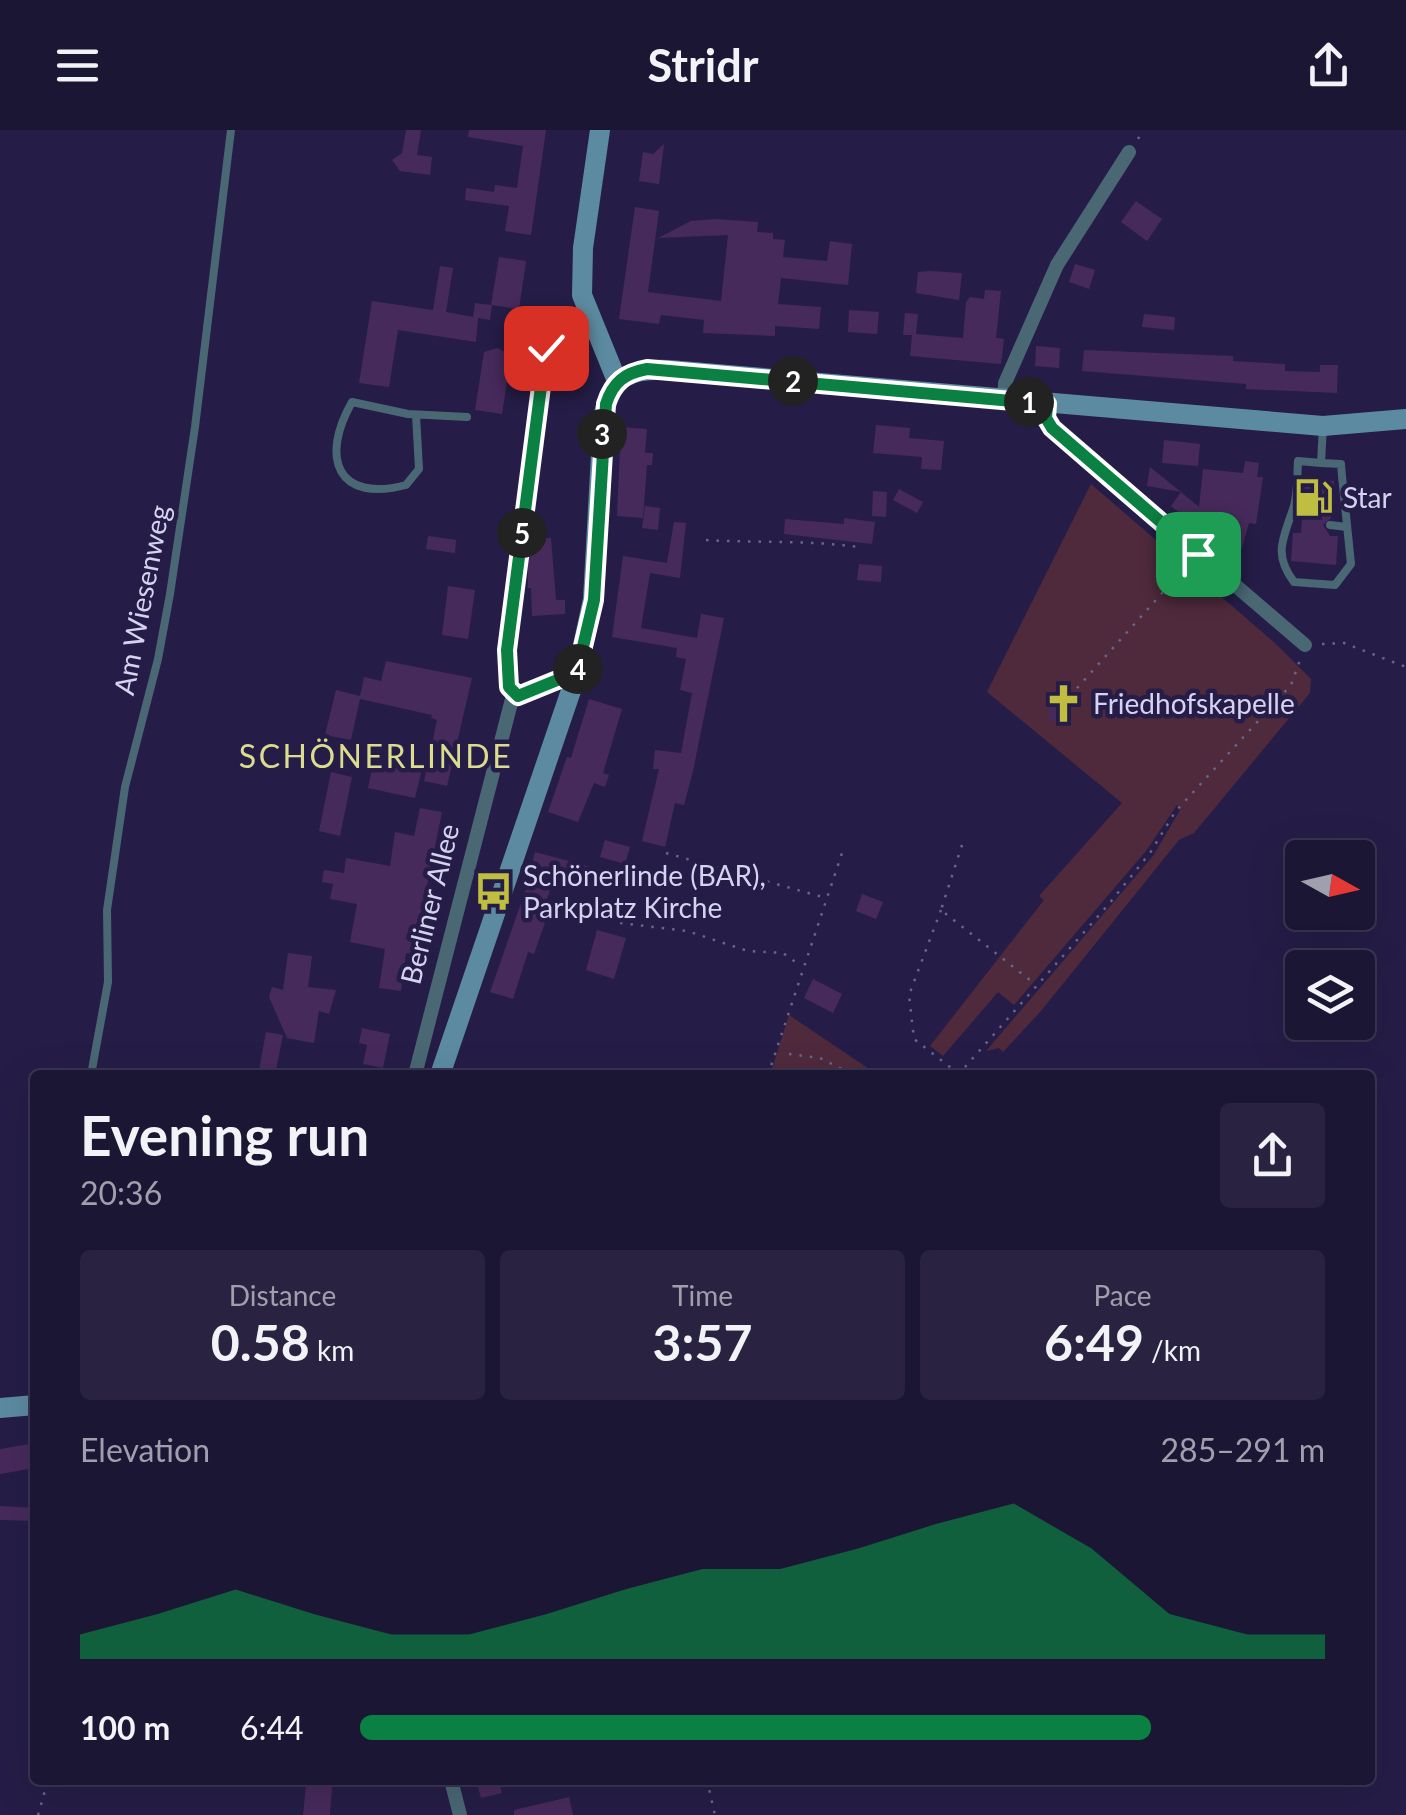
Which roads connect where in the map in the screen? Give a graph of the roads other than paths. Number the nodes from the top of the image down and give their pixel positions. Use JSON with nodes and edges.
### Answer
{"nodes":[{"id":1,"x":230,"y":130,"type":"edge"},
{"id":2,"x":600,"y":130,"type":"edge"},
{"id":3,"x":1128,"y":152,"type":"dead end"},
{"id":4,"x":618,"y":381,"type":"junction"},
{"id":5,"x":1004,"y":399,"type":"junction"},
{"id":6,"x":1047,"y":404,"type":"junction"},
{"id":7,"x":416,"y":416,"type":"junction"},
{"id":8,"x":467,"y":417,"type":"dead end"},
{"id":9,"x":1406,"y":418,"type":"edge"},
{"id":10,"x":1323,"y":426,"type":"junction"},
{"id":11,"x":1321,"y":463,"type":"junction"},
{"id":12,"x":1333,"y":492,"type":"dead end"},
{"id":13,"x":1344,"y":493,"type":"junction"},
{"id":14,"x":1332,"y":509,"type":"dead end"},
{"id":15,"x":1346,"y":510,"type":"junction"},
{"id":16,"x":1287,"y":522,"type":"junction"},
{"id":17,"x":1302,"y":523,"type":"dead end"},
{"id":18,"x":1330,"y":525,"type":"dead end"},
{"id":19,"x":1347,"y":527,"type":"junction"},
{"id":20,"x":514,"y":599,"type":"road end"},
{"id":21,"x":1305,"y":645,"type":"road end"},
{"id":22,"x":577,"y":672,"type":"junction"},
{"id":23,"x":518,"y":696,"type":"junction"},
{"id":24,"x":92,"y":1070,"type":"edge"},
{"id":25,"x":416,"y":1070,"type":"edge"},
{"id":26,"x":442,"y":1070,"type":"edge"},
{"id":27,"x":30,"y":1406,"type":"edge"},
{"id":28,"x":0,"y":1408,"type":"edge"},
{"id":29,"x":452,"y":1785,"type":"edge"},
{"id":30,"x":460,"y":1815,"type":"edge"}],
"edges":[{"from":1,"to":24,"type":"lane","name":"Am Wiesenweg"},
{"from":2,"to":4,"type":"main road"},
{"from":3,"to":5,"type":"street"},
{"from":4,"to":5,"type":"main road"},
{"from":4,"to":22,"type":"main road","name":"Berliner Allee"},
{"from":5,"to":6,"type":"main road"},
{"from":6,"to":10,"type":"main road"},
{"from":6,"to":21,"type":"street"},
{"from":7,"to":7,"type":"lane"},
{"from":7,"to":8,"type":"lane"},
{"from":9,"to":10,"type":"main road"},
{"from":10,"to":11,"type":"lane"},
{"from":11,"to":13,"type":"lane"},
{"from":11,"to":16,"type":"lane"},
{"from":12,"to":13,"type":"lane"},
{"from":13,"to":15,"type":"lane"},
{"from":14,"to":15,"type":"lane"},
{"from":15,"to":19,"type":"lane"},
{"from":16,"to":17,"type":"lane"},
{"from":16,"to":19,"type":"lane"},
{"from":18,"to":19,"type":"lane"},
{"from":20,"to":23,"type":"lane"},
{"from":22,"to":23,"type":"street"},
{"from":22,"to":26,"type":"main road","name":"Berliner Allee"},
{"from":23,"to":25,"type":"street","name":"Berliner Allee"},
{"from":27,"to":28,"type":"main road"},
{"from":29,"to":30,"type":"street"}]}
